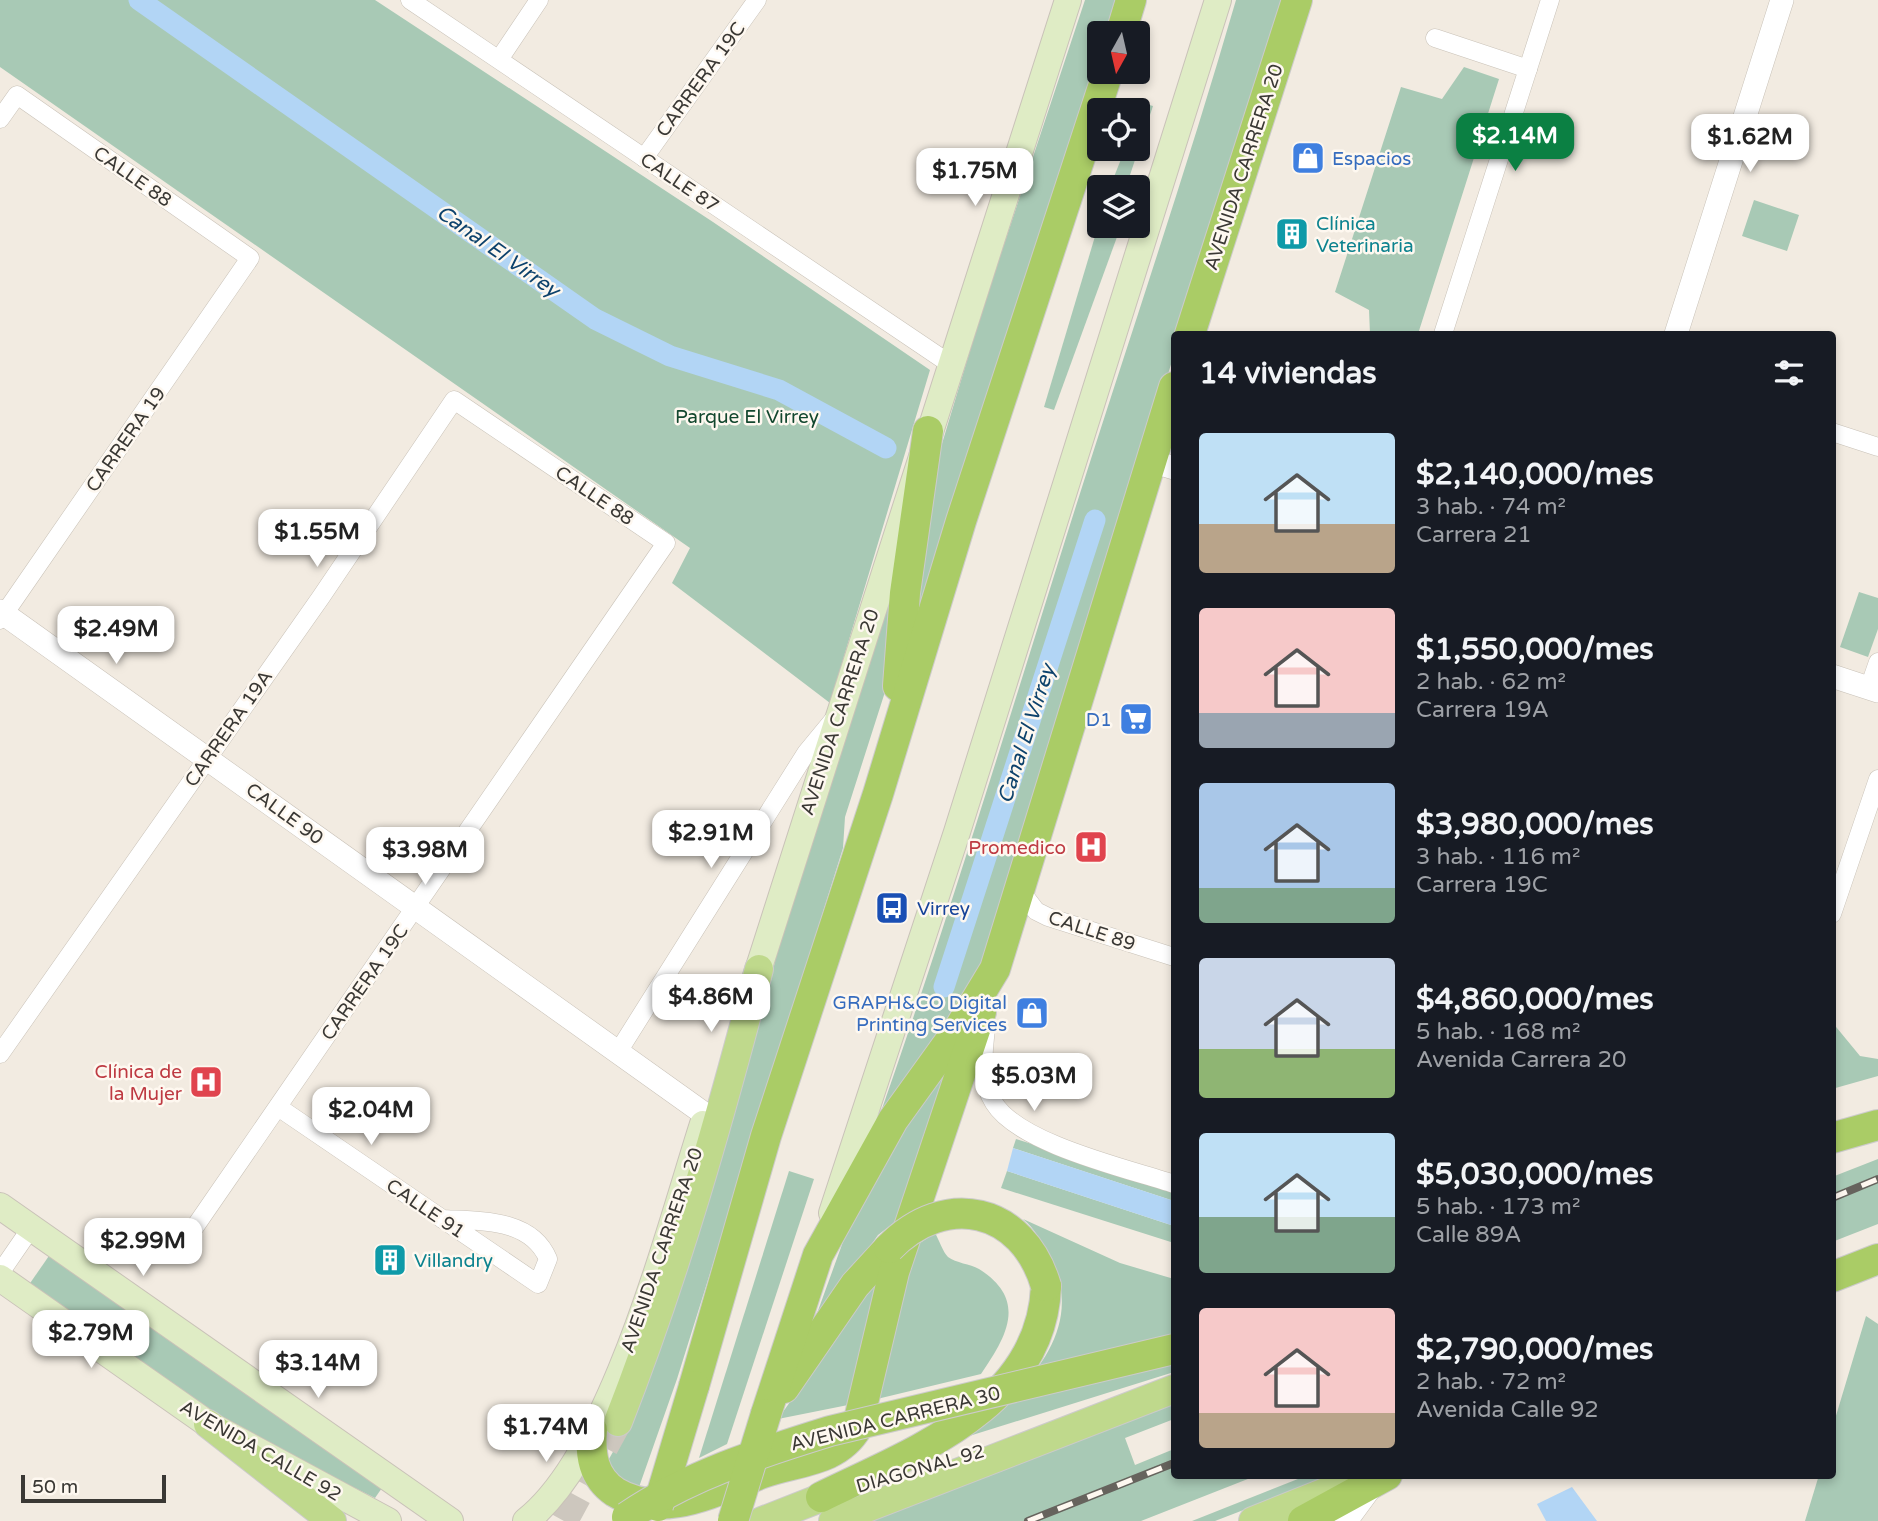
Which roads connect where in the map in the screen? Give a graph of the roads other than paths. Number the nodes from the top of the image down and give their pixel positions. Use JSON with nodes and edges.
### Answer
{"nodes":[{"id":1,"x":410,"y":0,"type":"edge"},
{"id":2,"x":538,"y":0,"type":"edge"},
{"id":3,"x":757,"y":0,"type":"edge"},
{"id":4,"x":1068,"y":0,"type":"edge"},
{"id":5,"x":1131,"y":0,"type":"edge"},
{"id":6,"x":1218,"y":0,"type":"edge"},
{"id":7,"x":1297,"y":0,"type":"edge"},
{"id":8,"x":1550,"y":0,"type":"edge"},
{"id":9,"x":1782,"y":0,"type":"edge"},
{"id":10,"x":1125,"y":21,"type":"edge"},
{"id":11,"x":1435,"y":38,"type":"dead end"},
{"id":12,"x":500,"y":58,"type":"junction"},
{"id":13,"x":1528,"y":69,"type":"junction"},
{"id":14,"x":1104,"y":84,"type":"edge"},
{"id":15,"x":0,"y":119,"type":"edge"},
{"id":16,"x":644,"y":158,"type":"junction"},
{"id":17,"x":250,"y":258,"type":"joint"},
{"id":18,"x":1191,"y":331,"type":"edge"},
{"id":19,"x":1444,"y":331,"type":"edge"},
{"id":20,"x":1677,"y":331,"type":"edge"},
{"id":21,"x":950,"y":364,"type":"junction"},
{"id":22,"x":454,"y":400,"type":"joint"},
{"id":23,"x":1171,"y":408,"type":"edge"},
{"id":24,"x":928,"y":431,"type":"junction"},
{"id":25,"x":1836,"y":433,"type":"edge"},
{"id":26,"x":1878,"y":447,"type":"edge"},
{"id":27,"x":1163,"y":465,"type":"edge"},
{"id":28,"x":666,"y":543,"type":"joint"},
{"id":29,"x":1,"y":615,"type":"edge"},
{"id":30,"x":1878,"y":662,"type":"edge"},
{"id":31,"x":1836,"y":677,"type":"edge"},
{"id":32,"x":1874,"y":689,"type":"edge"},
{"id":33,"x":838,"y":714,"type":"junction"},
{"id":34,"x":893,"y":746,"type":"junction"},
{"id":35,"x":207,"y":757,"type":"junction"},
{"id":36,"x":1878,"y":779,"type":"edge"},
{"id":37,"x":1020,"y":890,"type":"junction"},
{"id":38,"x":1836,"y":902,"type":"edge"},
{"id":39,"x":416,"y":907,"type":"junction"},
{"id":40,"x":1171,"y":956,"type":"edge"},
{"id":41,"x":759,"y":969,"type":"junction"},
{"id":42,"x":995,"y":969,"type":"junction"},
{"id":43,"x":618,"y":1052,"type":"junction"},
{"id":44,"x":0,"y":1054,"type":"edge"},
{"id":45,"x":278,"y":1107,"type":"junction"},
{"id":46,"x":706,"y":1115,"type":"junction"},
{"id":47,"x":1878,"y":1126,"type":"edge"},
{"id":48,"x":1836,"y":1137,"type":"edge"},
{"id":49,"x":1836,"y":1142,"type":"edge"},
{"id":50,"x":1171,"y":1183,"type":"edge"},
{"id":51,"x":0,"y":1206,"type":"edge"},
{"id":52,"x":442,"y":1219,"type":"junction"},
{"id":53,"x":31,"y":1228,"type":"junction"},
{"id":54,"x":181,"y":1247,"type":"dead end"},
{"id":55,"x":818,"y":1255,"type":"junction"},
{"id":56,"x":1878,"y":1259,"type":"edge"},
{"id":57,"x":1836,"y":1275,"type":"edge"},
{"id":58,"x":0,"y":1276,"type":"edge"},
{"id":59,"x":1171,"y":1350,"type":"edge"},
{"id":60,"x":1171,"y":1390,"type":"edge"},
{"id":61,"x":766,"y":1414,"type":"junction"},
{"id":62,"x":208,"y":1424,"type":"junction"},
{"id":63,"x":605,"y":1426,"type":"junction"},
{"id":64,"x":1371,"y":1479,"type":"edge"},
{"id":65,"x":1374,"y":1479,"type":"edge"},
{"id":66,"x":1376,"y":1479,"type":"edge"},
{"id":67,"x":827,"y":1509,"type":"edge"},
{"id":68,"x":634,"y":1519,"type":"edge"},
{"id":69,"x":332,"y":1521,"type":"edge"},
{"id":70,"x":388,"y":1521,"type":"edge"},
{"id":71,"x":450,"y":1521,"type":"edge"},
{"id":72,"x":526,"y":1521,"type":"edge"},
{"id":73,"x":733,"y":1521,"type":"edge"},
{"id":74,"x":762,"y":1521,"type":"edge"},
{"id":75,"x":1253,"y":1521,"type":"edge"},
{"id":76,"x":1303,"y":1521,"type":"edge"},
{"id":77,"x":1346,"y":1521,"type":"edge"}],
"edges":[{"from":1,"to":12,"type":"street","name":"CALLE 87"},
{"from":2,"to":12,"type":"street"},
{"from":3,"to":16,"type":"street","name":"CARRERA 19C"},
{"from":4,"to":21,"type":"main road","name":"AVENIDA CARRERA 20"},
{"from":5,"to":10,"type":"highway"},
{"from":6,"to":55,"type":"main road"},
{"from":7,"to":18,"type":"highway","name":"AVENIDA CARRERA 20"},
{"from":8,"to":13,"type":"street"},
{"from":9,"to":20,"type":"street"},
{"from":11,"to":13,"type":"street"},
{"from":12,"to":16,"type":"street","name":"CALLE 87"},
{"from":13,"to":19,"type":"street"},
{"from":14,"to":34,"type":"highway"},
{"from":15,"to":17,"type":"street","name":"CALLE 88"},
{"from":16,"to":21,"type":"street","name":"CALLE 87"},
{"from":17,"to":29,"type":"street","name":"CARRERA 19"},
{"from":21,"to":24,"type":"main road","name":"AVENIDA CARRERA 20"},
{"from":22,"to":28,"type":"street","name":"CALLE 88"},
{"from":22,"to":35,"type":"street","name":"CARRERA 19A"},
{"from":23,"to":27,"type":"highway"},
{"from":24,"to":33,"type":"main road","name":"AVENIDA CARRERA 20"},
{"from":24,"to":34,"type":"highway"},
{"from":25,"to":26,"type":"street"},
{"from":27,"to":37,"type":"highway"},
{"from":28,"to":39,"type":"street","name":"CARRERA 19C"},
{"from":29,"to":35,"type":"street","name":"CALLE 90"},
{"from":30,"to":32,"type":"street"},
{"from":31,"to":32,"type":"street"},
{"from":33,"to":41,"type":"main road","name":"AVENIDA CARRERA 20"},
{"from":33,"to":43,"type":"street"},
{"from":34,"to":68,"type":"highway","bridge":true},
{"from":35,"to":39,"type":"street","name":"CALLE 90"},
{"from":35,"to":44,"type":"street","name":"CARRERA 19A"},
{"from":36,"to":38,"type":"street"},
{"from":37,"to":40,"type":"street","name":"CALLE 89"},
{"from":37,"to":42,"type":"highway"},
{"from":39,"to":43,"type":"street","name":"CALLE 90"},
{"from":39,"to":45,"type":"street","name":"CARRERA 19C"},
{"from":41,"to":46,"type":"main road","name":"AVENIDA CARRERA 20"},
{"from":41,"to":63,"type":"main road"},
{"from":42,"to":50,"type":"street"},
{"from":42,"to":55,"type":"highway"},
{"from":42,"to":63,"type":"highway"},
{"from":43,"to":46,"type":"street","name":"CALLE 90"},
{"from":45,"to":52,"type":"street","name":"CALLE 91"},
{"from":45,"to":54,"type":"street","name":"CARRERA 19C"},
{"from":46,"to":63,"type":"main road","name":"AVENIDA CARRERA 20"},
{"from":47,"to":48,"type":"highway"},
{"from":47,"to":49,"type":"main road"},
{"from":51,"to":53,"type":"main road"},
{"from":52,"to":52,"type":"street","name":"CALLE 91"},
{"from":53,"to":58,"type":"street"},
{"from":53,"to":71,"type":"main road"},
{"from":55,"to":61,"type":"highway"},
{"from":56,"to":57,"type":"highway"},
{"from":58,"to":62,"type":"main road","name":"AVENIDA CALLE 92"},
{"from":59,"to":68,"type":"highway","name":"AVENIDA CARRERA 30","bridge":true},
{"from":60,"to":67,"type":"main road","name":"DIAGONAL 92"},
{"from":61,"to":67,"type":"highway","bridge":true},
{"from":61,"to":73,"type":"highway","bridge":true},
{"from":62,"to":69,"type":"main road"},
{"from":62,"to":70,"type":"main road","name":"AVENIDA CALLE 92"},
{"from":63,"to":72,"type":"main road","name":"AVENIDA CARRERA 20"},
{"from":64,"to":75,"type":"main road"},
{"from":65,"to":76,"type":"highway"},
{"from":66,"to":77,"type":"street"},
{"from":67,"to":74,"type":"main road","name":"DIAGONAL 92"}]}
